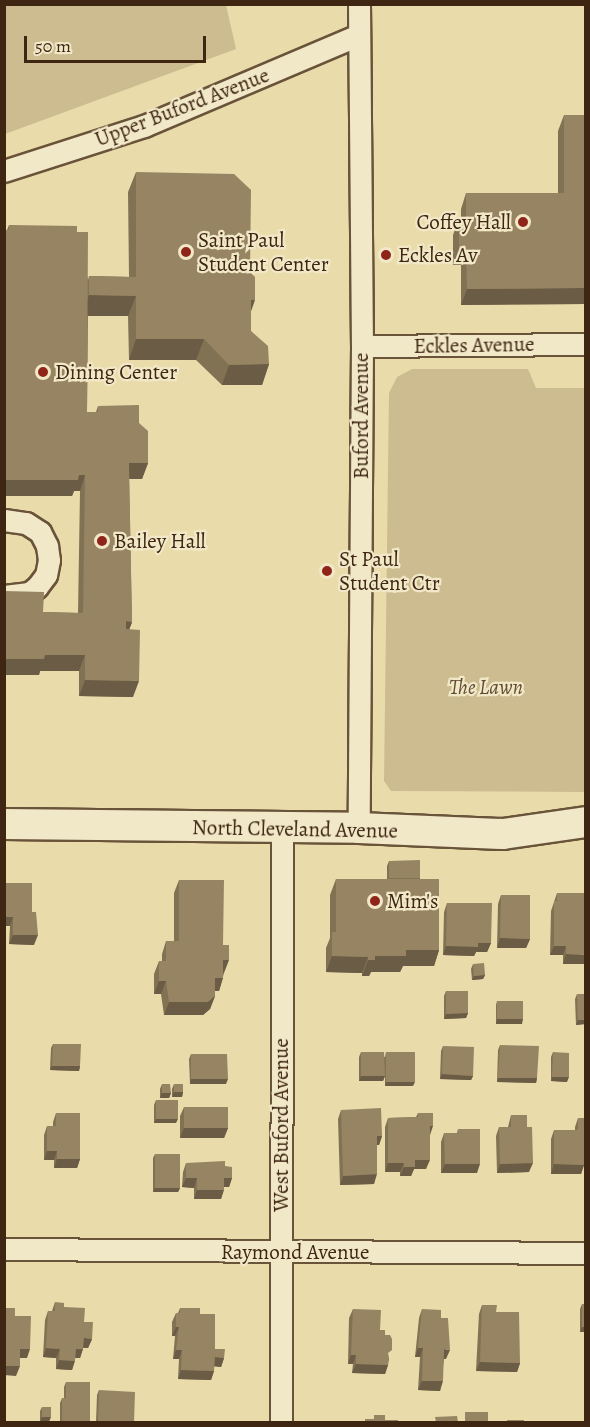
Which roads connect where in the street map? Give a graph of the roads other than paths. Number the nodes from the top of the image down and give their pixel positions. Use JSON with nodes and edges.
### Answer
{"nodes":[{"id":1,"x":358,"y":4,"type":"edge"},
{"id":2,"x":358,"y":35,"type":"junction"},
{"id":3,"x":4,"y":171,"type":"edge"},
{"id":4,"x":585,"y":344,"type":"edge"},
{"id":5,"x":362,"y":346,"type":"junction"},
{"id":6,"x":4,"y":520,"type":"edge"},
{"id":7,"x":4,"y":596,"type":"edge"},
{"id":8,"x":585,"y":822,"type":"edge"},
{"id":9,"x":4,"y":824,"type":"edge"},
{"id":10,"x":282,"y":828,"type":"junction"},
{"id":11,"x":359,"y":828,"type":"junction"},
{"id":12,"x":4,"y":1249,"type":"edge"},
{"id":13,"x":282,"y":1252,"type":"junction"},
{"id":14,"x":585,"y":1252,"type":"edge"},
{"id":15,"x":281,"y":1422,"type":"edge"}],
"edges":[{"from":1,"to":2,"type":"street","name":"Buford Avenue"},
{"from":2,"to":3,"type":"street","name":"Upper Buford Avenue"},
{"from":2,"to":5,"type":"street","name":"Buford Avenue"},
{"from":4,"to":5,"type":"street","name":"Eckles Avenue"},
{"from":5,"to":11,"type":"street","name":"Buford Avenue"},
{"from":6,"to":7,"type":"street"},
{"from":8,"to":11,"type":"main road","name":"North Cleveland Avenue"},
{"from":9,"to":10,"type":"main road","name":"North Cleveland Avenue"},
{"from":10,"to":11,"type":"main road","name":"North Cleveland Avenue"},
{"from":10,"to":13,"type":"street","name":"West Buford Avenue"},
{"from":12,"to":13,"type":"street","name":"Raymond Avenue"},
{"from":13,"to":14,"type":"street","name":"Raymond Avenue"},
{"from":13,"to":15,"type":"street","name":"West Buford Avenue"}]}
